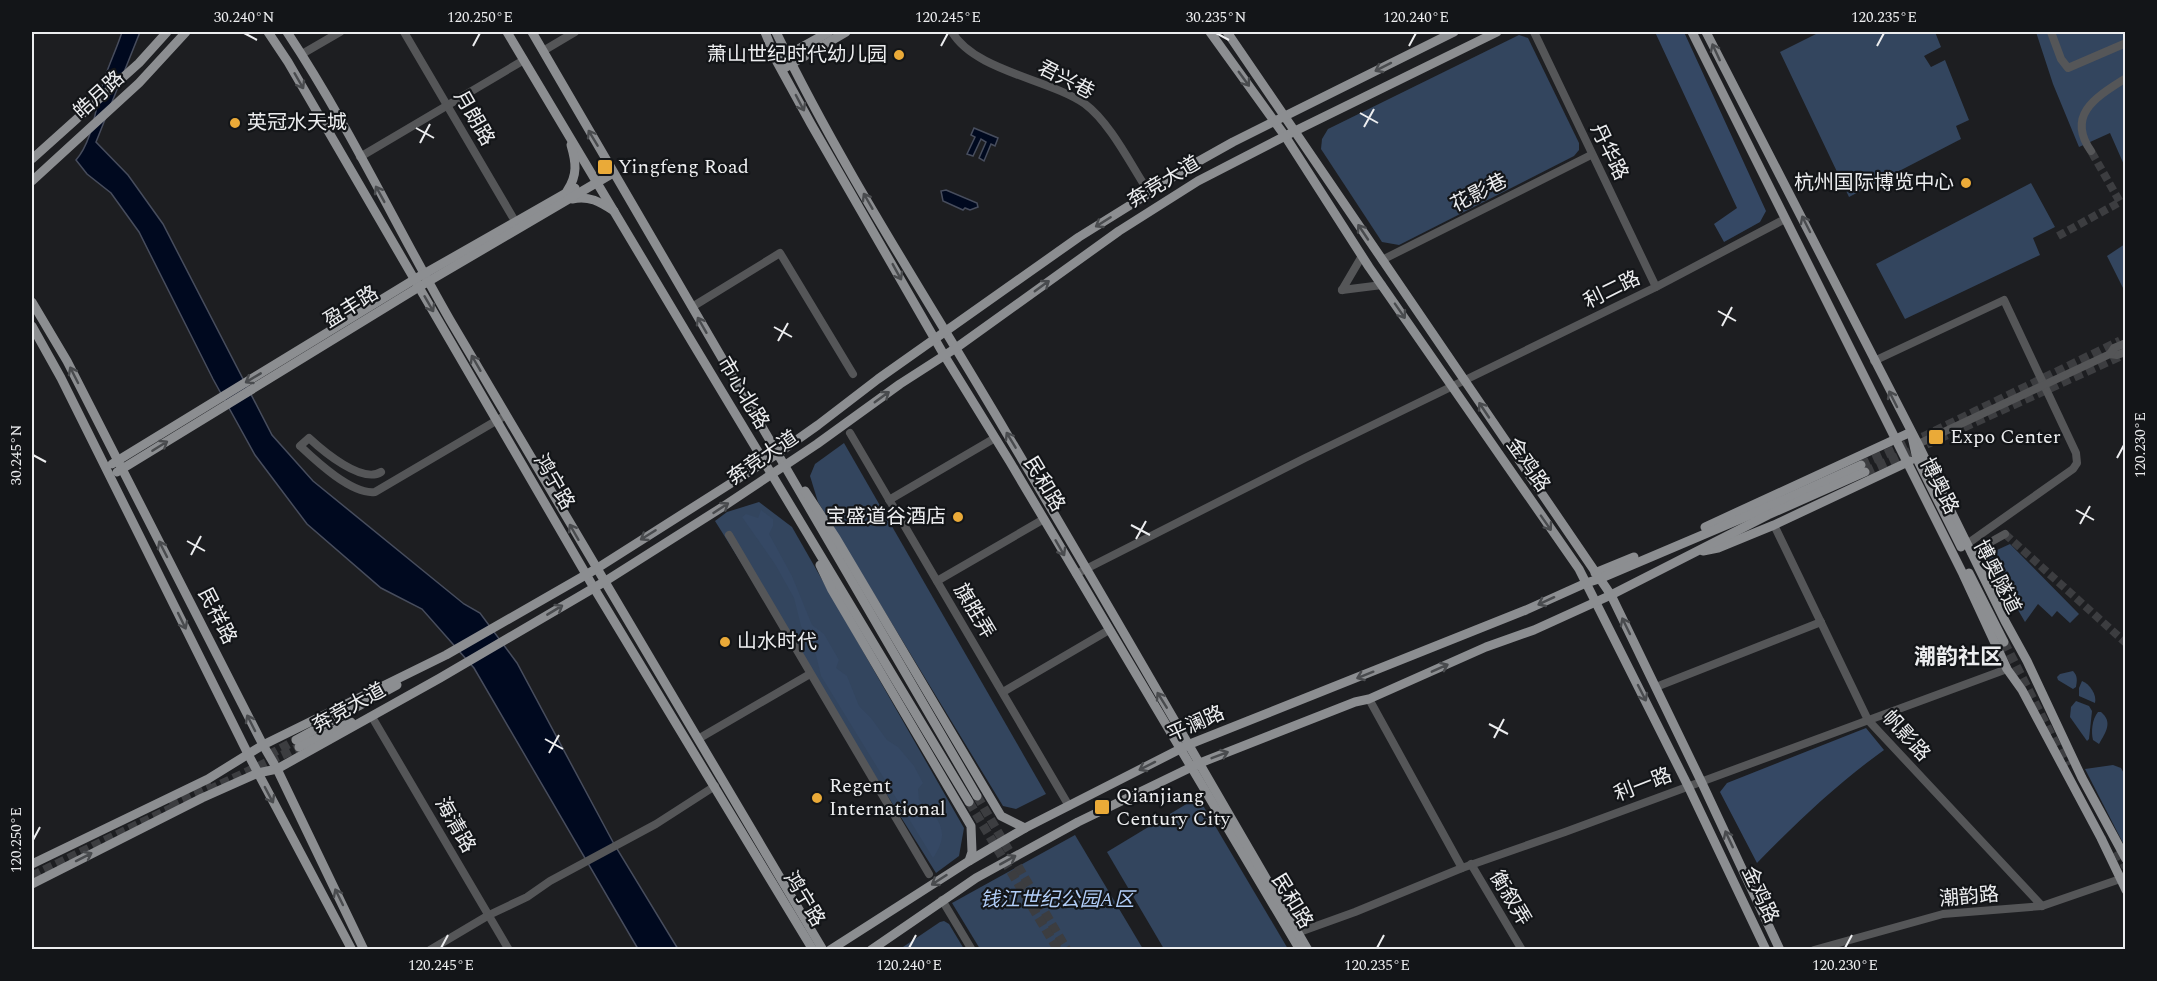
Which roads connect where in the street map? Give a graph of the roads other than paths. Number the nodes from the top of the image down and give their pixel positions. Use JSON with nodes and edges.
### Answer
{"nodes":[{"id":1,"x":167,"y":32,"type":"edge"},
{"id":2,"x":186,"y":32,"type":"edge"},
{"id":3,"x":268,"y":32,"type":"edge"},
{"id":4,"x":287,"y":32,"type":"edge"},
{"id":5,"x":340,"y":32,"type":"edge"},
{"id":6,"x":404,"y":32,"type":"edge"},
{"id":7,"x":507,"y":32,"type":"edge"},
{"id":8,"x":532,"y":32,"type":"edge"},
{"id":9,"x":575,"y":32,"type":"edge"},
{"id":10,"x":765,"y":32,"type":"edge"},
{"id":11,"x":776,"y":32,"type":"edge"},
{"id":12,"x":829,"y":32,"type":"edge"},
{"id":13,"x":846,"y":32,"type":"edge"},
{"id":14,"x":952,"y":32,"type":"edge"},
{"id":15,"x":1210,"y":32,"type":"edge"},
{"id":16,"x":1227,"y":32,"type":"edge"},
{"id":17,"x":1454,"y":32,"type":"edge"},
{"id":18,"x":1497,"y":32,"type":"edge"},
{"id":19,"x":1534,"y":32,"type":"edge"},
{"id":20,"x":1692,"y":32,"type":"edge"},
{"id":21,"x":1706,"y":32,"type":"edge"},
{"id":22,"x":2051,"y":32,"type":"edge"},
{"id":23,"x":2126,"y":43,"type":"edge"},
{"id":24,"x":543,"y":51,"type":"junction"},
{"id":25,"x":302,"y":54,"type":"junction"},
{"id":26,"x":790,"y":59,"type":"junction"},
{"id":27,"x":524,"y":60,"type":"junction"},
{"id":28,"x":779,"y":65,"type":"junction"},
{"id":29,"x":2126,"y":78,"type":"edge"},
{"id":30,"x":448,"y":106,"type":"junction"},
{"id":31,"x":1285,"y":116,"type":"junction"},
{"id":32,"x":1274,"y":122,"type":"junction"},
{"id":33,"x":567,"y":131,"type":"junction"},
{"id":34,"x":1295,"y":131,"type":"junction"},
{"id":35,"x":1285,"y":136,"type":"junction"},
{"id":36,"x":2091,"y":151,"type":"tunnel mouth"},
{"id":37,"x":1591,"y":155,"type":"junction"},
{"id":38,"x":360,"y":157,"type":"junction"},
{"id":39,"x":32,"y":159,"type":"edge"},
{"id":40,"x":612,"y":170,"type":"junction"},
{"id":41,"x":596,"y":179,"type":"junction"},
{"id":42,"x":32,"y":181,"type":"edge"},
{"id":43,"x":1143,"y":183,"type":"dead end"},
{"id":44,"x":566,"y":197,"type":"junction"},
{"id":45,"x":615,"y":212,"type":"junction"},
{"id":46,"x":1785,"y":219,"type":"junction"},
{"id":47,"x":515,"y":221,"type":"junction"},
{"id":48,"x":1362,"y":256,"type":"junction"},
{"id":49,"x":1382,"y":260,"type":"junction"},
{"id":50,"x":426,"y":278,"type":"junction"},
{"id":51,"x":417,"y":283,"type":"junction"},
{"id":52,"x":1382,"y":285,"type":"junction"},
{"id":53,"x":1656,"y":287,"type":"junction"},
{"id":54,"x":32,"y":302,"type":"edge"},
{"id":55,"x":692,"y":307,"type":"junction"},
{"id":56,"x":32,"y":326,"type":"edge"},
{"id":57,"x":946,"y":332,"type":"junction"},
{"id":58,"x":935,"y":340,"type":"junction"},
{"id":59,"x":2126,"y":343,"type":"edge"},
{"id":60,"x":956,"y":348,"type":"junction"},
{"id":61,"x":2126,"y":352,"type":"edge"},
{"id":62,"x":2110,"y":354,"type":"junction"},
{"id":63,"x":944,"y":355,"type":"junction"},
{"id":64,"x":1874,"y":361,"type":"junction"},
{"id":65,"x":853,"y":374,"type":"dead end"},
{"id":66,"x":1465,"y":381,"type":"junction"},
{"id":67,"x":2043,"y":385,"type":"junction"},
{"id":68,"x":1453,"y":387,"type":"junction"},
{"id":69,"x":502,"y":418,"type":"junction"},
{"id":70,"x":1911,"y":432,"type":"junction"},
{"id":71,"x":850,"y":433,"type":"dead end"},
{"id":72,"x":995,"y":438,"type":"junction"},
{"id":73,"x":1895,"y":439,"type":"junction"},
{"id":74,"x":1918,"y":444,"type":"junction"},
{"id":75,"x":777,"y":454,"type":"junction"},
{"id":76,"x":1920,"y":458,"type":"junction"},
{"id":77,"x":764,"y":462,"type":"junction"},
{"id":78,"x":1907,"y":463,"type":"junction"},
{"id":79,"x":120,"y":465,"type":"junction"},
{"id":80,"x":784,"y":467,"type":"junction"},
{"id":81,"x":108,"y":472,"type":"junction"},
{"id":82,"x":381,"y":472,"type":"dead end"},
{"id":83,"x":771,"y":474,"type":"junction"},
{"id":84,"x":889,"y":500,"type":"junction"},
{"id":85,"x":1044,"y":519,"type":"junction"},
{"id":86,"x":800,"y":522,"type":"junction"},
{"id":87,"x":1774,"y":525,"type":"junction"},
{"id":88,"x":1942,"y":534,"type":"junction"},
{"id":89,"x":2005,"y":534,"type":"dead end"},
{"id":90,"x":729,"y":535,"type":"dead end"},
{"id":91,"x":1969,"y":549,"type":"junction"},
{"id":92,"x":1698,"y":552,"type":"junction"},
{"id":93,"x":1088,"y":569,"type":"junction"},
{"id":94,"x":591,"y":571,"type":"junction"},
{"id":95,"x":1076,"y":574,"type":"junction"},
{"id":96,"x":1597,"y":576,"type":"junction"},
{"id":97,"x":937,"y":581,"type":"junction"},
{"id":98,"x":604,"y":582,"type":"junction"},
{"id":99,"x":1586,"y":583,"type":"junction"},
{"id":100,"x":594,"y":588,"type":"junction"},
{"id":101,"x":1611,"y":595,"type":"junction"},
{"id":102,"x":1595,"y":602,"type":"junction"},
{"id":103,"x":1821,"y":622,"type":"junction"},
{"id":104,"x":1109,"y":630,"type":"junction"},
{"id":105,"x":436,"y":659,"type":"junction"},
{"id":106,"x":2007,"y":669,"type":"junction"},
{"id":107,"x":810,"y":674,"type":"junction"},
{"id":108,"x":440,"y":678,"type":"junction"},
{"id":109,"x":1656,"y":687,"type":"junction"},
{"id":110,"x":1003,"y":692,"type":"junction"},
{"id":111,"x":1370,"y":699,"type":"junction"},
{"id":112,"x":372,"y":717,"type":"junction"},
{"id":113,"x":1868,"y":720,"type":"junction"},
{"id":114,"x":698,"y":739,"type":"junction"},
{"id":115,"x":1190,"y":744,"type":"junction"},
{"id":116,"x":263,"y":745,"type":"junction"},
{"id":117,"x":1180,"y":749,"type":"junction"},
{"id":118,"x":248,"y":754,"type":"junction"},
{"id":119,"x":1196,"y":765,"type":"junction"},
{"id":120,"x":277,"y":768,"type":"junction"},
{"id":121,"x":258,"y":773,"type":"junction"},
{"id":122,"x":1701,"y":781,"type":"junction"},
{"id":123,"x":714,"y":786,"type":"junction"},
{"id":124,"x":1688,"y":786,"type":"junction"},
{"id":125,"x":1069,"y":806,"type":"junction"},
{"id":126,"x":1025,"y":828,"type":"junction"},
{"id":127,"x":2126,"y":859,"type":"tunnel mouth"},
{"id":128,"x":969,"y":861,"type":"junction"},
{"id":129,"x":32,"y":864,"type":"edge"},
{"id":130,"x":1471,"y":864,"type":"junction"},
{"id":131,"x":1462,"y":868,"type":"junction"},
{"id":132,"x":929,"y":874,"type":"dead end"},
{"id":133,"x":2123,"y":879,"type":"edge"},
{"id":134,"x":32,"y":884,"type":"edge"},
{"id":135,"x":2126,"y":890,"type":"edge"},
{"id":136,"x":942,"y":900,"type":"junction"},
{"id":137,"x":2042,"y":906,"type":"junction"},
{"id":138,"x":489,"y":915,"type":"junction"},
{"id":139,"x":1295,"y":934,"type":"junction"},
{"id":140,"x":352,"y":950,"type":"edge"},
{"id":141,"x":364,"y":950,"type":"edge"},
{"id":142,"x":429,"y":950,"type":"edge"},
{"id":143,"x":509,"y":950,"type":"edge"},
{"id":144,"x":813,"y":950,"type":"edge"},
{"id":145,"x":823,"y":950,"type":"edge"},
{"id":146,"x":830,"y":950,"type":"edge"},
{"id":147,"x":871,"y":950,"type":"edge"},
{"id":148,"x":972,"y":950,"type":"edge"},
{"id":149,"x":1300,"y":950,"type":"edge"},
{"id":150,"x":1308,"y":950,"type":"edge"},
{"id":151,"x":1522,"y":950,"type":"edge"},
{"id":152,"x":1766,"y":950,"type":"edge"},
{"id":153,"x":1780,"y":950,"type":"edge"},
{"id":154,"x":1814,"y":950,"type":"edge"}],
"edges":[{"from":1,"to":39,"type":"main road","name":"皓月路"},
{"from":2,"to":42,"type":"main road","name":"皓月路"},
{"from":3,"to":51,"type":"main road","name":"鸿宁路","one_way":true},
{"from":4,"to":25,"type":"main road","name":"鸿宁路"},
{"from":5,"to":25,"type":"street"},
{"from":6,"to":30,"type":"street","name":"月朗路"},
{"from":7,"to":27,"type":"main road","name":"市心北路"},
{"from":8,"to":24,"type":"main road","name":"市心北路"},
{"from":9,"to":24,"type":"street"},
{"from":10,"to":28,"type":"main road","name":"民和路"},
{"from":11,"to":26,"type":"main road","name":"民和路"},
{"from":12,"to":26,"type":"main road"},
{"from":13,"to":26,"type":"main road"},
{"from":14,"to":43,"type":"street","name":"君兴巷"},
{"from":15,"to":32,"type":"main road","name":"金鸡路","one_way":true},
{"from":16,"to":31,"type":"main road","name":"金鸡路"},
{"from":17,"to":31,"type":"main road","name":"奔竞大道","one_way":true},
{"from":18,"to":34,"type":"main road","name":"奔竞大道"},
{"from":19,"to":37,"type":"street","name":"丹华路"},
{"from":20,"to":46,"type":"main road","name":"博奥路"},
{"from":64,"to":21,"type":"main road","name":"博奥路","one_way":true},
{"from":22,"to":23,"type":"street"},
{"from":40,"to":24,"type":"main road","name":"市心北路","one_way":true},
{"from":25,"to":38,"type":"main road","name":"鸿宁路"},
{"from":26,"to":28,"type":"main road"},
{"from":57,"to":26,"type":"main road","name":"民和路","one_way":true},
{"from":27,"to":30,"type":"street"},
{"from":27,"to":33,"type":"main road","name":"市心北路"},
{"from":28,"to":58,"type":"main road","name":"民和路","one_way":true},
{"from":29,"to":36,"type":"street"},
{"from":30,"to":38,"type":"street"},
{"from":30,"to":47,"type":"street","name":"月朗路"},
{"from":31,"to":32,"type":"main road","name":"奔竞大道"},
{"from":31,"to":34,"type":"main road","name":"金鸡路"},
{"from":32,"to":35,"type":"main road","name":"金鸡路"},
{"from":32,"to":57,"type":"main road","name":"奔竞大道","one_way":true},
{"from":33,"to":41,"type":"main road","name":"市心北路"},
{"from":33,"to":44,"type":"main road"},
{"from":34,"to":35,"type":"main road","name":"奔竞大道"},
{"from":49,"to":34,"type":"main road","name":"金鸡路","one_way":true},
{"from":35,"to":48,"type":"main road","name":"金鸡路"},
{"from":60,"to":35,"type":"main road","name":"奔竞大道","one_way":true},
{"from":37,"to":49,"type":"street","name":"花影巷"},
{"from":37,"to":53,"type":"street","name":"丹华路"},
{"from":50,"to":38,"type":"main road","name":"鸿宁路","one_way":true},
{"from":40,"to":41,"type":"main road","name":"盈丰路"},
{"from":40,"to":55,"type":"main road","name":"市心北路"},
{"from":41,"to":44,"type":"main road","name":"盈丰路"},
{"from":41,"to":45,"type":"main road","name":"市心北路"},
{"from":44,"to":45,"type":"main road"},
{"from":44,"to":47,"type":"main road","name":"盈丰路"},
{"from":44,"to":50,"type":"main road","name":"盈丰路"},
{"from":45,"to":77,"type":"main road","name":"市心北路"},
{"from":46,"to":53,"type":"street","name":"利二路"},
{"from":46,"to":73,"type":"main road","name":"博奥路"},
{"from":47,"to":50,"type":"main road","name":"盈丰路"},
{"from":48,"to":52,"type":"main road","name":"金鸡路"},
{"from":48,"to":52,"type":"street"},
{"from":49,"to":66,"type":"main road","name":"金鸡路"},
{"from":50,"to":51,"type":"main road","name":"盈丰路"},
{"from":69,"to":50,"type":"main road","name":"鸿宁路","one_way":true},
{"from":51,"to":69,"type":"main road","name":"鸿宁路","one_way":true},
{"from":51,"to":79,"type":"main road","name":"盈丰路"},
{"from":52,"to":68,"type":"main road","name":"金鸡路","one_way":true},
{"from":53,"to":66,"type":"street","name":"利二路"},
{"from":79,"to":54,"type":"main road","name":"民祥路","one_way":true},
{"from":55,"to":65,"type":"street"},
{"from":75,"to":55,"type":"main road","name":"市心北路","one_way":true},
{"from":56,"to":81,"type":"main road","name":"民祥路"},
{"from":57,"to":58,"type":"main road","name":"奔竞大道"},
{"from":57,"to":60,"type":"main road","name":"民和路"},
{"from":58,"to":63,"type":"main road","name":"民和路"},
{"from":58,"to":75,"type":"main road","name":"奔竞大道"},
{"from":59,"to":62,"type":"street"},
{"from":60,"to":63,"type":"main road","name":"奔竞大道"},
{"from":93,"to":60,"type":"main road","name":"民和路","one_way":true},
{"from":61,"to":62,"type":"street"},
{"from":62,"to":67,"type":"street"},
{"from":63,"to":72,"type":"main road","name":"民和路"},
{"from":80,"to":63,"type":"main road","name":"奔竞大道","one_way":true},
{"from":64,"to":67,"type":"street"},
{"from":70,"to":64,"type":"main road","name":"博奥路","one_way":true},
{"from":66,"to":68,"type":"street","name":"利二路"},
{"from":96,"to":66,"type":"main road","name":"金鸡路","one_way":true},
{"from":67,"to":74,"type":"street"},
{"from":67,"to":91,"type":"street"},
{"from":68,"to":93,"type":"street","name":"利二路"},
{"from":68,"to":99,"type":"main road","name":"金鸡路","one_way":true},
{"from":69,"to":82,"type":"street"},
{"from":69,"to":94,"type":"main road","name":"鸿宁路"},
{"from":70,"to":73,"type":"main road"},
{"from":70,"to":74,"type":"main road","name":"博奥路"},
{"from":70,"to":76,"type":"main road","name":"博奥隧道"},
{"from":71,"to":84,"type":"street","name":"旗胜弄"},
{"from":72,"to":84,"type":"street"},
{"from":72,"to":85,"type":"main road","name":"民和路"},
{"from":73,"to":78,"type":"main road","name":"博奥路"},
{"from":73,"to":96,"type":"main road"},
{"from":74,"to":76,"type":"main road","name":"博奥路"},
{"from":75,"to":77,"type":"main road","name":"奔竞大道"},
{"from":75,"to":80,"type":"main road","name":"市心北路"},
{"from":76,"to":78,"type":"main road"},
{"from":76,"to":88,"type":"main road","name":"博奥隧道"},
{"from":76,"to":91,"type":"main road","name":"博奥路"},
{"from":77,"to":83,"type":"main road","name":"市心北路"},
{"from":77,"to":94,"type":"main road","name":"奔竞大道","one_way":true},
{"from":78,"to":87,"type":"main road"},
{"from":78,"to":88,"type":"main road","name":"博奥路"},
{"from":79,"to":81,"type":"main road","name":"盈丰路"},
{"from":116,"to":79,"type":"main road","name":"民祥路","one_way":true},
{"from":80,"to":83,"type":"main road","name":"奔竞大道"},
{"from":80,"to":86,"type":"main road","name":"市心北路"},
{"from":80,"to":126,"type":"main road"},
{"from":81,"to":118,"type":"main road","name":"民祥路","one_way":true},
{"from":83,"to":86,"type":"main road","name":"市心北路"},
{"from":98,"to":83,"type":"main road","name":"奔竞大道","one_way":true},
{"from":84,"to":97,"type":"street","name":"旗胜弄"},
{"from":85,"to":95,"type":"main road","name":"民和路","one_way":true},
{"from":85,"to":97,"type":"street"},
{"from":86,"to":128,"type":"main road"},
{"from":87,"to":92,"type":"main road"},
{"from":87,"to":103,"type":"street","name":"帆影路"},
{"from":88,"to":106,"type":"main road","name":"博奥路"},
{"from":89,"to":91,"type":"street"},
{"from":90,"to":107,"type":"street"},
{"from":91,"to":127,"type":"main road","name":"博奥路"},
{"from":92,"to":96,"type":"main road"},
{"from":92,"to":101,"type":"main road","name":"平澜路"},
{"from":93,"to":95,"type":"street","name":"利二路"},
{"from":115,"to":93,"type":"main road","name":"民和路","one_way":true},
{"from":94,"to":98,"type":"main road","name":"鸿宁路"},
{"from":94,"to":100,"type":"main road","name":"鸿宁路"},
{"from":94,"to":105,"type":"main road","name":"奔竞大道"},
{"from":95,"to":104,"type":"main road","name":"民和路"},
{"from":96,"to":99,"type":"main road","name":"平澜路"},
{"from":96,"to":101,"type":"main road","name":"金鸡路"},
{"from":97,"to":110,"type":"street","name":"旗胜弄"},
{"from":98,"to":100,"type":"main road","name":"奔竞大道"},
{"from":98,"to":114,"type":"main road","name":"鸿宁路"},
{"from":99,"to":102,"type":"main road","name":"金鸡路"},
{"from":99,"to":115,"type":"main road","name":"平澜路","one_way":true},
{"from":108,"to":100,"type":"main road","name":"奔竞大道","one_way":true},
{"from":100,"to":123,"type":"main road","name":"鸿宁路"},
{"from":101,"to":102,"type":"main road","name":"平澜路"},
{"from":109,"to":101,"type":"main road","name":"金鸡路","one_way":true},
{"from":111,"to":102,"type":"main road","name":"平澜路","one_way":true},
{"from":102,"to":124,"type":"main road","name":"金鸡路","one_way":true},
{"from":103,"to":109,"type":"street"},
{"from":103,"to":113,"type":"street","name":"帆影路"},
{"from":104,"to":110,"type":"street"},
{"from":104,"to":117,"type":"main road","name":"民和路"},
{"from":105,"to":108,"type":"main road"},
{"from":105,"to":116,"type":"main road","name":"奔竞大道"},
{"from":106,"to":113,"type":"street","name":"利一路"},
{"from":106,"to":133,"type":"main road","name":"博奥路"},
{"from":107,"to":114,"type":"street"},
{"from":107,"to":132,"type":"street"},
{"from":108,"to":112,"type":"main road","name":"奔竞大道"},
{"from":109,"to":122,"type":"main road","name":"金鸡路"},
{"from":110,"to":125,"type":"street","name":"旗胜弄"},
{"from":119,"to":111,"type":"main road","name":"平澜路","one_way":true},
{"from":111,"to":131,"type":"street"},
{"from":112,"to":120,"type":"main road","name":"奔竞大道"},
{"from":112,"to":138,"type":"street","name":"海清路"},
{"from":113,"to":122,"type":"street","name":"利一路"},
{"from":113,"to":137,"type":"street","name":"帆影路"},
{"from":114,"to":145,"type":"main road","name":"鸿宁路"},
{"from":115,"to":117,"type":"main road","name":"平澜路"},
{"from":115,"to":119,"type":"main road","name":"民和路"},
{"from":116,"to":118,"type":"main road","name":"奔竞大道"},
{"from":116,"to":120,"type":"main road","name":"民祥路"},
{"from":117,"to":119,"type":"main road","name":"民和路"},
{"from":117,"to":125,"type":"main road","name":"平澜路","one_way":true},
{"from":118,"to":121,"type":"main road","name":"民祥路"},
{"from":118,"to":129,"type":"main road","name":"奔竞大道"},
{"from":136,"to":119,"type":"main road","name":"平澜路","one_way":true},
{"from":119,"to":139,"type":"main road","name":"民和路"},
{"from":120,"to":121,"type":"main road","name":"奔竞大道"},
{"from":141,"to":120,"type":"main road","name":"民祥路","one_way":true},
{"from":134,"to":121,"type":"main road","name":"奔竞大道","one_way":true},
{"from":121,"to":140,"type":"main road","name":"民祥路","one_way":true},
{"from":122,"to":124,"type":"street","name":"利一路"},
{"from":153,"to":122,"type":"main road","name":"金鸡路","one_way":true},
{"from":123,"to":138,"type":"street"},
{"from":123,"to":144,"type":"main road","name":"鸿宁路"},
{"from":124,"to":130,"type":"street","name":"利一路"},
{"from":124,"to":152,"type":"main road","name":"金鸡路"},
{"from":125,"to":126,"type":"main road","name":"平澜路"},
{"from":126,"to":128,"type":"main road","name":"平澜路"},
{"from":128,"to":146,"type":"main road","name":"平澜路","one_way":true},
{"from":130,"to":131,"type":"street","name":"利一路"},
{"from":130,"to":151,"type":"street","name":"衡叙弄"},
{"from":131,"to":139,"type":"street","name":"利一路"},
{"from":133,"to":135,"type":"main road","name":"博奥路"},
{"from":133,"to":137,"type":"street","name":"潮韵路"},
{"from":136,"to":147,"type":"main road","name":"平澜路"},
{"from":136,"to":148,"type":"street"},
{"from":137,"to":154,"type":"street","name":"潮韵路"},
{"from":138,"to":142,"type":"street"},
{"from":138,"to":143,"type":"street","name":"海清路"},
{"from":139,"to":149,"type":"main road","name":"民和路"},
{"from":139,"to":150,"type":"main road","name":"民和路"}]}
